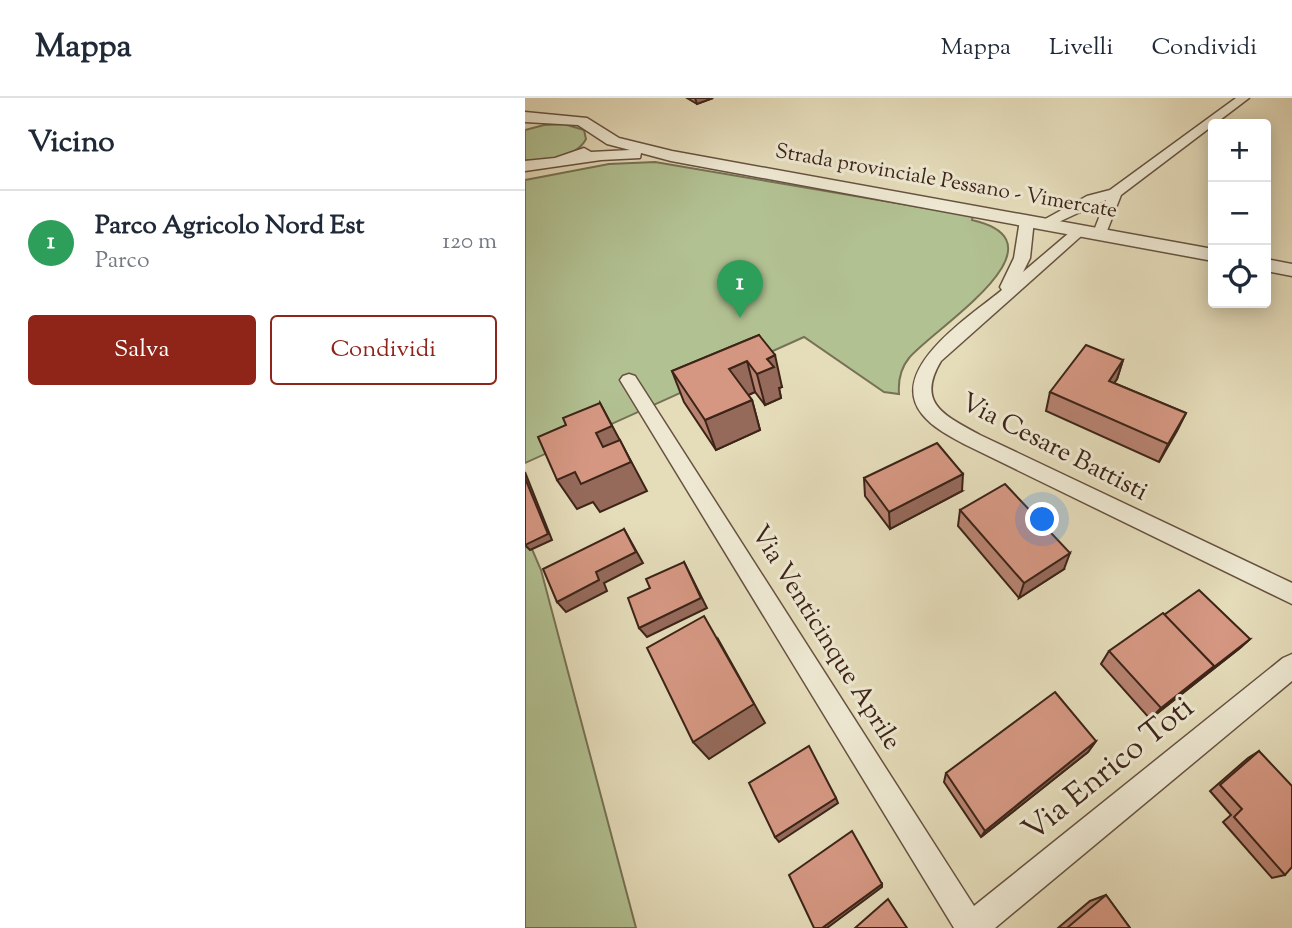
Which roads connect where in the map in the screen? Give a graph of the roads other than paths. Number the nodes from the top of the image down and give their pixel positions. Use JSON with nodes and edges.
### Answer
{"nodes":[{"id":1,"x":1243,"y":98,"type":"edge"},
{"id":2,"x":525,"y":117,"type":"edge"},
{"id":3,"x":557,"y":119,"type":"junction"},
{"id":4,"x":525,"y":125,"type":"edge"},
{"id":5,"x":597,"y":132,"type":"junction"},
{"id":6,"x":671,"y":156,"type":"junction"},
{"id":7,"x":568,"y":160,"type":"junction"},
{"id":8,"x":529,"y":167,"type":"edge"},
{"id":9,"x":1115,"y":192,"type":"junction"},
{"id":10,"x":1036,"y":222,"type":"junction"},
{"id":11,"x":1080,"y":230,"type":"junction"},
{"id":12,"x":1100,"y":233,"type":"junction"},
{"id":13,"x":1208,"y":254,"type":"edge"},
{"id":14,"x":1271,"y":266,"type":"edge"},
{"id":15,"x":1292,"y":270,"type":"edge"},
{"id":16,"x":1001,"y":298,"type":"junction"},
{"id":17,"x":629,"y":380,"type":"dead end"},
{"id":18,"x":1292,"y":594,"type":"edge"},
{"id":19,"x":1292,"y":666,"type":"edge"},
{"id":20,"x":971,"y":928,"type":"edge"}],
"edges":[{"from":1,"to":9,"type":"street"},
{"from":2,"to":3,"type":"street"},
{"from":3,"to":4,"type":"street"},
{"from":3,"to":5,"type":"street","name":"Strada provinciale Pessano - Vimercate"},
{"from":5,"to":6,"type":"street","name":"Strada provinciale Pessano - Vimercate"},
{"from":5,"to":7,"type":"street"},
{"from":6,"to":7,"type":"street","name":"Strada provinciale Pessano - Vimercate"},
{"from":6,"to":10,"type":"street","name":"Strada provinciale Pessano - Vimercate"},
{"from":7,"to":8,"type":"street","name":"Strada provinciale Pessano - Vimercate"},
{"from":9,"to":10,"type":"street"},
{"from":9,"to":12,"type":"street"},
{"from":10,"to":11,"type":"street","name":"Strada provinciale Pessano - Vimercate"},
{"from":10,"to":16,"type":"street","name":"Via Cesare Battisti"},
{"from":11,"to":12,"type":"street","name":"Strada provinciale Pessano - Vimercate"},
{"from":11,"to":16,"type":"street","name":"Via Cesare Battisti"},
{"from":12,"to":13,"type":"street","name":"Strada provinciale Pessano - Vimercate"},
{"from":14,"to":15,"type":"street"},
{"from":16,"to":18,"type":"street","name":"Via Cesare Battisti"},
{"from":17,"to":20,"type":"street","name":"Via Venticinque Aprile"},
{"from":19,"to":20,"type":"street","name":"Via Enrico Toti"}]}
